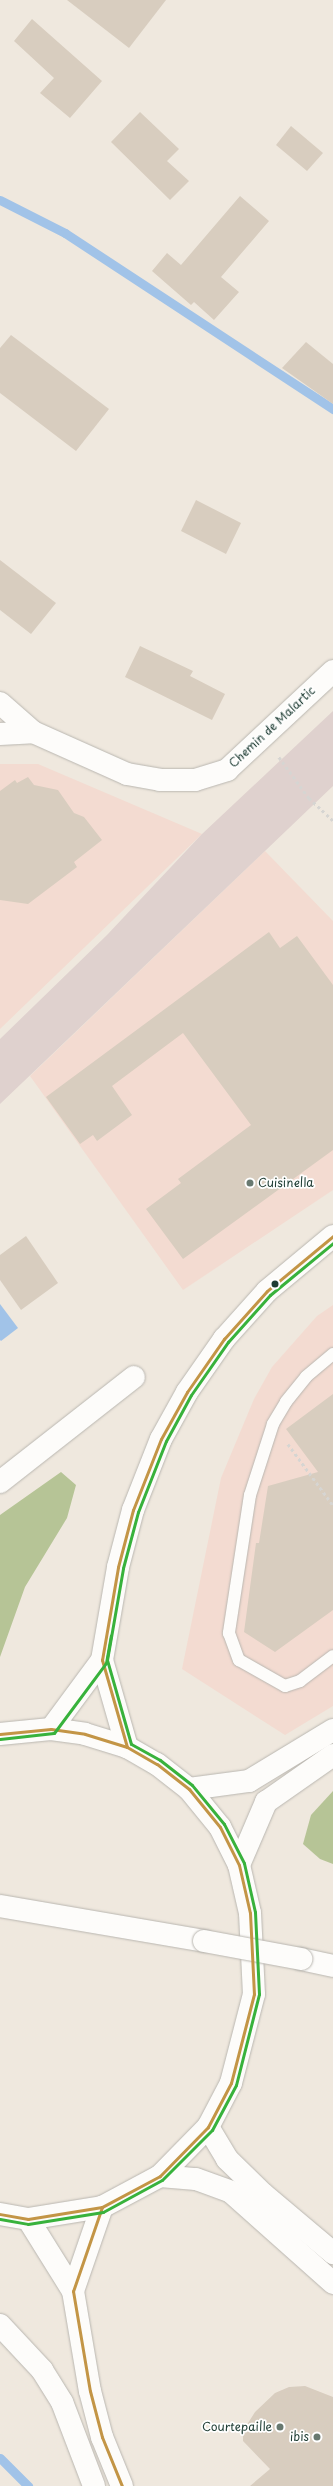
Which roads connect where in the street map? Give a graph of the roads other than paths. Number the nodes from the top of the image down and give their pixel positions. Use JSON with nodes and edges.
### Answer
{"nodes":[{"id":1,"x":333,"y":671,"type":"edge"},
{"id":2,"x":0,"y":703,"type":"edge"},
{"id":3,"x":33,"y":732,"type":"junction"},
{"id":4,"x":0,"y":734,"type":"edge"},
{"id":5,"x":333,"y":1236,"type":"edge"},
{"id":6,"x":333,"y":1354,"type":"edge"},
{"id":7,"x":134,"y":1378,"type":"dead end"},
{"id":8,"x":0,"y":1482,"type":"edge"},
{"id":9,"x":333,"y":1656,"type":"edge"},
{"id":10,"x":102,"y":1660,"type":"junction"},
{"id":11,"x":51,"y":1729,"type":"junction"},
{"id":12,"x":333,"y":1730,"type":"edge"},
{"id":13,"x":0,"y":1734,"type":"edge"},
{"id":14,"x":127,"y":1747,"type":"junction"},
{"id":15,"x":333,"y":1755,"type":"edge"},
{"id":16,"x":189,"y":1789,"type":"junction"},
{"id":17,"x":239,"y":1865,"type":"junction"},
{"id":18,"x":0,"y":1906,"type":"edge"},
{"id":19,"x":333,"y":1966,"type":"edge"},
{"id":20,"x":208,"y":2127,"type":"junction"},
{"id":21,"x":160,"y":2176,"type":"junction"},
{"id":22,"x":102,"y":2207,"type":"junction"},
{"id":23,"x":0,"y":2214,"type":"edge"},
{"id":24,"x":28,"y":2218,"type":"junction"},
{"id":25,"x":333,"y":2253,"type":"edge"},
{"id":26,"x":333,"y":2283,"type":"edge"},
{"id":27,"x":74,"y":2292,"type":"junction"},
{"id":28,"x":0,"y":2325,"type":"edge"},
{"id":29,"x":94,"y":2486,"type":"edge"},
{"id":30,"x":122,"y":2486,"type":"edge"}],
"edges":[{"from":1,"to":3,"type":"main road","name":"Chemin de Malartic"},
{"from":2,"to":3,"type":"main road"},
{"from":3,"to":4,"type":"main road","name":"Chemin de Malartic"},
{"from":5,"to":10,"type":"main road"},
{"from":6,"to":9,"type":"lane"},
{"from":7,"to":8,"type":"main road"},
{"from":10,"to":11,"type":"main road"},
{"from":10,"to":14,"type":"main road"},
{"from":11,"to":13,"type":"main road"},
{"from":11,"to":14,"type":"main road"},
{"from":12,"to":16,"type":"main road"},
{"from":14,"to":16,"type":"main road"},
{"from":15,"to":17,"type":"main road"},
{"from":16,"to":17,"type":"main road"},
{"from":17,"to":20,"type":"main road"},
{"from":18,"to":19,"type":"main road","bridge":true},
{"from":20,"to":21,"type":"main road"},
{"from":20,"to":25,"type":"main road"},
{"from":21,"to":22,"type":"main road"},
{"from":21,"to":26,"type":"main road"},
{"from":22,"to":24,"type":"main road"},
{"from":22,"to":27,"type":"main road"},
{"from":23,"to":24,"type":"main road"},
{"from":24,"to":27,"type":"main road"},
{"from":27,"to":30,"type":"main road"},
{"from":28,"to":29,"type":"main road"}]}
